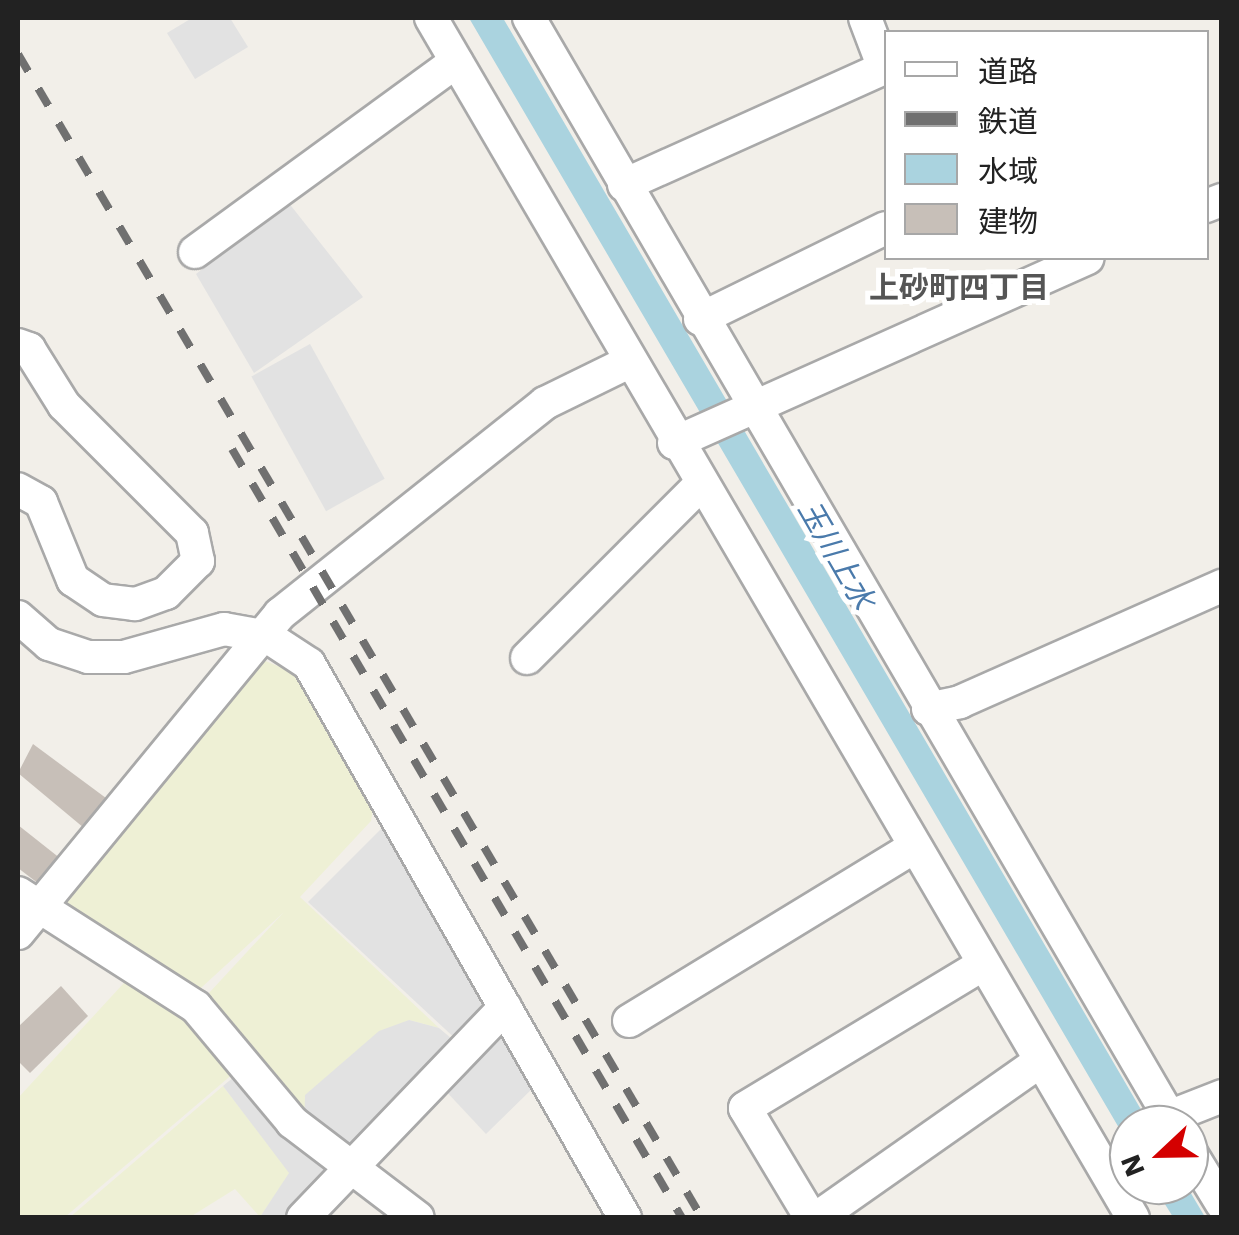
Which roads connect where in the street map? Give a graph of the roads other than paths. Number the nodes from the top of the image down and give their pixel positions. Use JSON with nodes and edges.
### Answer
{"nodes":[{"id":1,"x":431,"y":18,"type":"edge"},
{"id":2,"x":529,"y":18,"type":"edge"},
{"id":3,"x":865,"y":18,"type":"edge"},
{"id":4,"x":456,"y":62,"type":"junction"},
{"id":5,"x":624,"y":186,"type":"junction"},
{"id":6,"x":884,"y":229,"type":"edge"},
{"id":7,"x":195,"y":252,"type":"dead end"},
{"id":8,"x":1083,"y":260,"type":"edge"},
{"id":9,"x":700,"y":319,"type":"junction"},
{"id":10,"x":18,"y":344,"type":"edge"},
{"id":11,"x":629,"y":362,"type":"junction"},
{"id":12,"x":742,"y":409,"type":"junction"},
{"id":13,"x":681,"y":440,"type":"junction"},
{"id":14,"x":698,"y":486,"type":"junction"},
{"id":15,"x":18,"y":490,"type":"edge"},
{"id":16,"x":1222,"y":586,"type":"edge"},
{"id":17,"x":18,"y":617,"type":"edge"},
{"id":18,"x":268,"y":637,"type":"junction"},
{"id":19,"x":527,"y":658,"type":"dead end"},
{"id":20,"x":928,"y":708,"type":"junction"},
{"id":21,"x":910,"y":849,"type":"junction"},
{"id":22,"x":28,"y":898,"type":"edge"},
{"id":23,"x":18,"y":933,"type":"edge"},
{"id":24,"x":982,"y":965,"type":"junction"},
{"id":25,"x":505,"y":1008,"type":"junction"},
{"id":26,"x":629,"y":1022,"type":"dead end"},
{"id":27,"x":1040,"y":1061,"type":"junction"},
{"id":28,"x":1162,"y":1105,"type":"edge"},
{"id":29,"x":350,"y":1168,"type":"junction"},
{"id":30,"x":302,"y":1218,"type":"edge"},
{"id":31,"x":418,"y":1218,"type":"edge"},
{"id":32,"x":625,"y":1218,"type":"edge"},
{"id":33,"x":814,"y":1218,"type":"edge"},
{"id":34,"x":1134,"y":1218,"type":"edge"}],
"edges":[{"from":1,"to":4,"type":"street"},
{"from":2,"to":5,"type":"street"},
{"from":3,"to":5,"type":"street"},
{"from":4,"to":7,"type":"street"},
{"from":4,"to":11,"type":"street"},
{"from":5,"to":9,"type":"street"},
{"from":6,"to":9,"type":"street"},
{"from":8,"to":12,"type":"street"},
{"from":9,"to":12,"type":"street"},
{"from":10,"to":15,"type":"street"},
{"from":11,"to":13,"type":"street"},
{"from":11,"to":18,"type":"street"},
{"from":12,"to":13,"type":"street"},
{"from":12,"to":20,"type":"street"},
{"from":13,"to":14,"type":"street"},
{"from":14,"to":19,"type":"street"},
{"from":14,"to":21,"type":"street"},
{"from":16,"to":20,"type":"street"},
{"from":17,"to":18,"type":"street"},
{"from":18,"to":22,"type":"street"},
{"from":18,"to":25,"type":"street"},
{"from":20,"to":28,"type":"street"},
{"from":21,"to":24,"type":"street"},
{"from":21,"to":26,"type":"street"},
{"from":22,"to":23,"type":"street"},
{"from":22,"to":29,"type":"street"},
{"from":24,"to":27,"type":"street"},
{"from":24,"to":33,"type":"street"},
{"from":25,"to":29,"type":"street"},
{"from":25,"to":32,"type":"street"},
{"from":27,"to":33,"type":"street"},
{"from":27,"to":34,"type":"street"},
{"from":29,"to":30,"type":"street"},
{"from":29,"to":31,"type":"street"}]}
